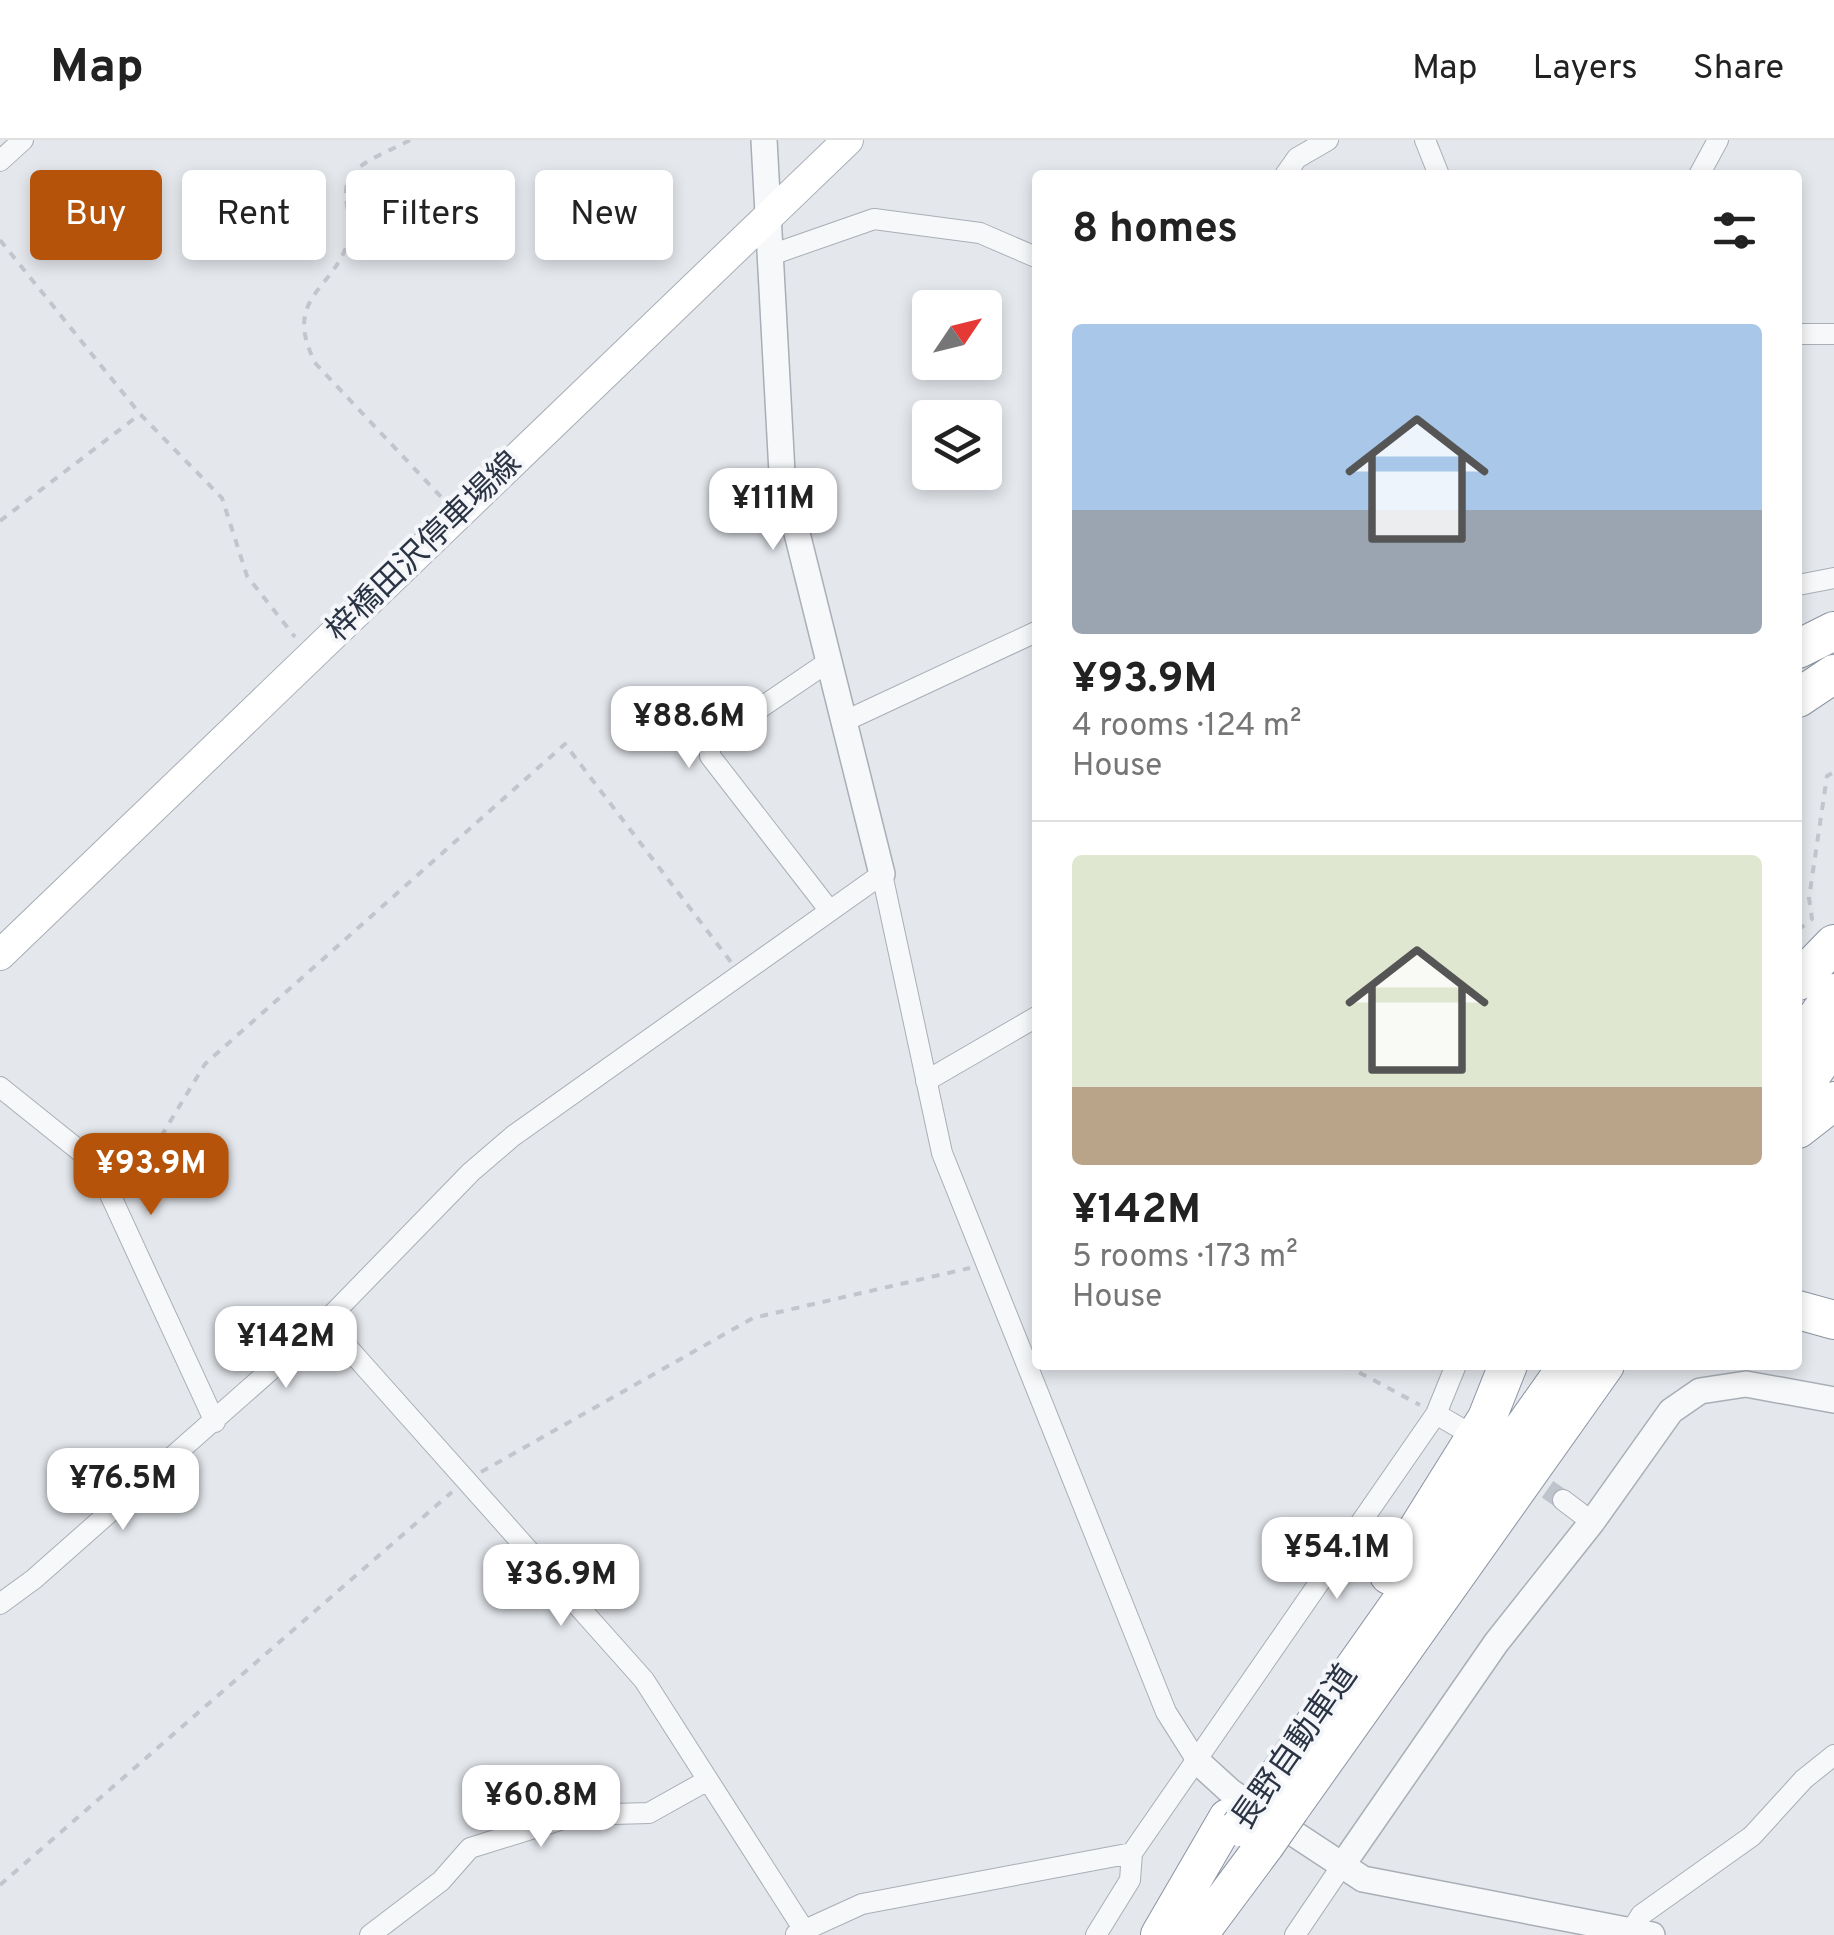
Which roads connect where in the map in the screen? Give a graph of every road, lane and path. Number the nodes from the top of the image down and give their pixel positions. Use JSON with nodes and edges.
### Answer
{"nodes":[{"id":1,"x":23,"y":140,"type":"edge"},
{"id":2,"x":410,"y":140,"type":"edge"},
{"id":3,"x":764,"y":140,"type":"edge"},
{"id":4,"x":848,"y":140,"type":"edge"},
{"id":5,"x":1328,"y":140,"type":"edge"},
{"id":6,"x":1426,"y":140,"type":"edge"},
{"id":7,"x":1718,"y":140,"type":"edge"},
{"id":8,"x":0,"y":161,"type":"edge"},
{"id":9,"x":1288,"y":170,"type":"edge"},
{"id":10,"x":1437,"y":170,"type":"edge"},
{"id":11,"x":1702,"y":170,"type":"edge"},
{"id":12,"x":768,"y":218,"type":"junction"},
{"id":13,"x":0,"y":240,"type":"edge"},
{"id":14,"x":1032,"y":255,"type":"edge"},
{"id":15,"x":768,"y":256,"type":"junction"},
{"id":16,"x":1802,"y":334,"type":"edge"},
{"id":17,"x":1834,"y":334,"type":"edge"},
{"id":18,"x":140,"y":414,"type":"junction"},
{"id":19,"x":457,"y":517,"type":"junction"},
{"id":20,"x":0,"y":521,"type":"edge"},
{"id":21,"x":1834,"y":578,"type":"edge"},
{"id":22,"x":1802,"y":584,"type":"edge"},
{"id":23,"x":1834,"y":632,"type":"edge"},
{"id":24,"x":1032,"y":634,"type":"edge"},
{"id":25,"x":1802,"y":647,"type":"edge"},
{"id":26,"x":312,"y":655,"type":"junction"},
{"id":27,"x":828,"y":662,"type":"junction"},
{"id":28,"x":1834,"y":674,"type":"edge"},
{"id":29,"x":1802,"y":695,"type":"edge"},
{"id":30,"x":843,"y":722,"type":"junction"},
{"id":31,"x":1834,"y":772,"type":"edge"},
{"id":32,"x":882,"y":874,"type":"junction"},
{"id":33,"x":830,"y":911,"type":"junction"},
{"id":34,"x":1802,"y":927,"type":"edge"},
{"id":35,"x":1834,"y":944,"type":"edge"},
{"id":36,"x":0,"y":955,"type":"edge"},
{"id":37,"x":741,"y":974,"type":"junction"},
{"id":38,"x":1802,"y":977,"type":"edge"},
{"id":39,"x":1834,"y":993,"type":"edge"},
{"id":40,"x":1032,"y":1019,"type":"edge"},
{"id":41,"x":1802,"y":1038,"type":"edge"},
{"id":42,"x":1834,"y":1042,"type":"edge"},
{"id":43,"x":926,"y":1081,"type":"junction"},
{"id":44,"x":0,"y":1087,"type":"edge"},
{"id":45,"x":1802,"y":1088,"type":"edge"},
{"id":46,"x":1834,"y":1101,"type":"edge"},
{"id":47,"x":1802,"y":1126,"type":"edge"},
{"id":48,"x":118,"y":1202,"type":"junction"},
{"id":49,"x":989,"y":1263,"type":"junction"},
{"id":50,"x":1802,"y":1311,"type":"edge"},
{"id":51,"x":1834,"y":1320,"type":"edge"},
{"id":52,"x":324,"y":1322,"type":"junction"},
{"id":53,"x":1802,"y":1332,"type":"edge"},
{"id":54,"x":1834,"y":1339,"type":"edge"},
{"id":55,"x":1354,"y":1370,"type":"edge"},
{"id":56,"x":1454,"y":1370,"type":"edge"},
{"id":57,"x":1506,"y":1370,"type":"edge"},
{"id":58,"x":1565,"y":1370,"type":"edge"},
{"id":59,"x":1601,"y":1370,"type":"edge"},
{"id":60,"x":1613,"y":1370,"type":"edge"},
{"id":61,"x":1834,"y":1400,"type":"edge"},
{"id":62,"x":1436,"y":1414,"type":"junction"},
{"id":63,"x":214,"y":1422,"type":"junction"},
{"id":64,"x":1460,"y":1428,"type":"dead end"},
{"id":65,"x":1532,"y":1467,"type":"junction"},
{"id":66,"x":465,"y":1482,"type":"junction"},
{"id":67,"x":1563,"y":1500,"type":"tunnel mouth"},
{"id":68,"x":1592,"y":1522,"type":"junction"},
{"id":69,"x":0,"y":1604,"type":"edge"},
{"id":70,"x":1834,"y":1754,"type":"edge"},
{"id":71,"x":1198,"y":1761,"type":"junction"},
{"id":72,"x":708,"y":1780,"type":"junction"},
{"id":73,"x":1271,"y":1793,"type":"junction"},
{"id":74,"x":1244,"y":1830,"type":"junction"},
{"id":75,"x":1132,"y":1853,"type":"junction"},
{"id":76,"x":1341,"y":1867,"type":"junction"},
{"id":77,"x":0,"y":1885,"type":"edge"},
{"id":78,"x":799,"y":1932,"type":"edge"},
{"id":79,"x":1624,"y":1932,"type":"edge"},
{"id":80,"x":370,"y":1935,"type":"edge"},
{"id":81,"x":1096,"y":1935,"type":"edge"},
{"id":82,"x":1160,"y":1935,"type":"edge"},
{"id":83,"x":1198,"y":1935,"type":"edge"},
{"id":84,"x":1295,"y":1935,"type":"edge"}],
"edges":[{"from":1,"to":8,"type":"street"},
{"from":2,"to":19,"type":"path"},
{"from":3,"to":12,"type":"street"},
{"from":4,"to":12,"type":"main road","name":"梓橋田沢停車場線"},
{"from":5,"to":9,"type":"street"},
{"from":6,"to":10,"type":"street"},
{"from":7,"to":11,"type":"street"},
{"from":12,"to":15,"type":"street"},
{"from":12,"to":19,"type":"main road","name":"梓橋田沢停車場線"},
{"from":13,"to":18,"type":"path"},
{"from":14,"to":15,"type":"street"},
{"from":15,"to":27,"type":"street"},
{"from":16,"to":17,"type":"street"},
{"from":18,"to":20,"type":"path"},
{"from":18,"to":26,"type":"path"},
{"from":19,"to":26,"type":"main road","name":"梓橋田沢停車場線"},
{"from":21,"to":22,"type":"street"},
{"from":23,"to":25,"type":"highway"},
{"from":24,"to":30,"type":"street"},
{"from":26,"to":36,"type":"main road","name":"梓橋田沢停車場線"},
{"from":27,"to":30,"type":"street"},
{"from":27,"to":33,"type":"street"},
{"from":28,"to":29,"type":"highway"},
{"from":30,"to":32,"type":"street"},
{"from":31,"to":34,"type":"path"},
{"from":32,"to":33,"type":"street"},
{"from":32,"to":43,"type":"street"},
{"from":33,"to":37,"type":"street"},
{"from":35,"to":38,"type":"highway"},
{"from":37,"to":48,"type":"path"},
{"from":37,"to":52,"type":"street"},
{"from":39,"to":41,"type":"highway"},
{"from":40,"to":43,"type":"street"},
{"from":42,"to":45,"type":"highway"},
{"from":43,"to":49,"type":"street"},
{"from":44,"to":48,"type":"street"},
{"from":46,"to":47,"type":"highway"},
{"from":48,"to":63,"type":"street"},
{"from":49,"to":66,"type":"path"},
{"from":49,"to":71,"type":"street"},
{"from":50,"to":51,"type":"highway"},
{"from":52,"to":63,"type":"street"},
{"from":52,"to":66,"type":"street"},
{"from":53,"to":54,"type":"highway"},
{"from":55,"to":62,"type":"path"},
{"from":56,"to":62,"type":"street"},
{"from":57,"to":73,"type":"highway"},
{"from":58,"to":73,"type":"highway","name":"長野自動車道"},
{"from":59,"to":65,"type":"highway","name":"長野自動車道"},
{"from":60,"to":65,"type":"highway"},
{"from":61,"to":68,"type":"street"},
{"from":62,"to":64,"type":"street"},
{"from":62,"to":71,"type":"street"},
{"from":63,"to":69,"type":"street"},
{"from":65,"to":73,"type":"highway","name":"長野自動車道"},
{"from":66,"to":72,"type":"street"},
{"from":66,"to":77,"type":"path"},
{"from":67,"to":68,"type":"street"},
{"from":68,"to":76,"type":"street"},
{"from":70,"to":79,"type":"street"},
{"from":71,"to":75,"type":"street"},
{"from":71,"to":76,"type":"street"},
{"from":72,"to":78,"type":"street"},
{"from":72,"to":80,"type":"street"},
{"from":73,"to":74,"type":"highway","name":"長野自動車道","bridge":true},
{"from":74,"to":82,"type":"highway","name":"長野自動車道"},
{"from":74,"to":83,"type":"highway","name":"長野自動車道"},
{"from":75,"to":78,"type":"street"},
{"from":75,"to":81,"type":"street"},
{"from":76,"to":79,"type":"street"},
{"from":76,"to":84,"type":"street"}]}
